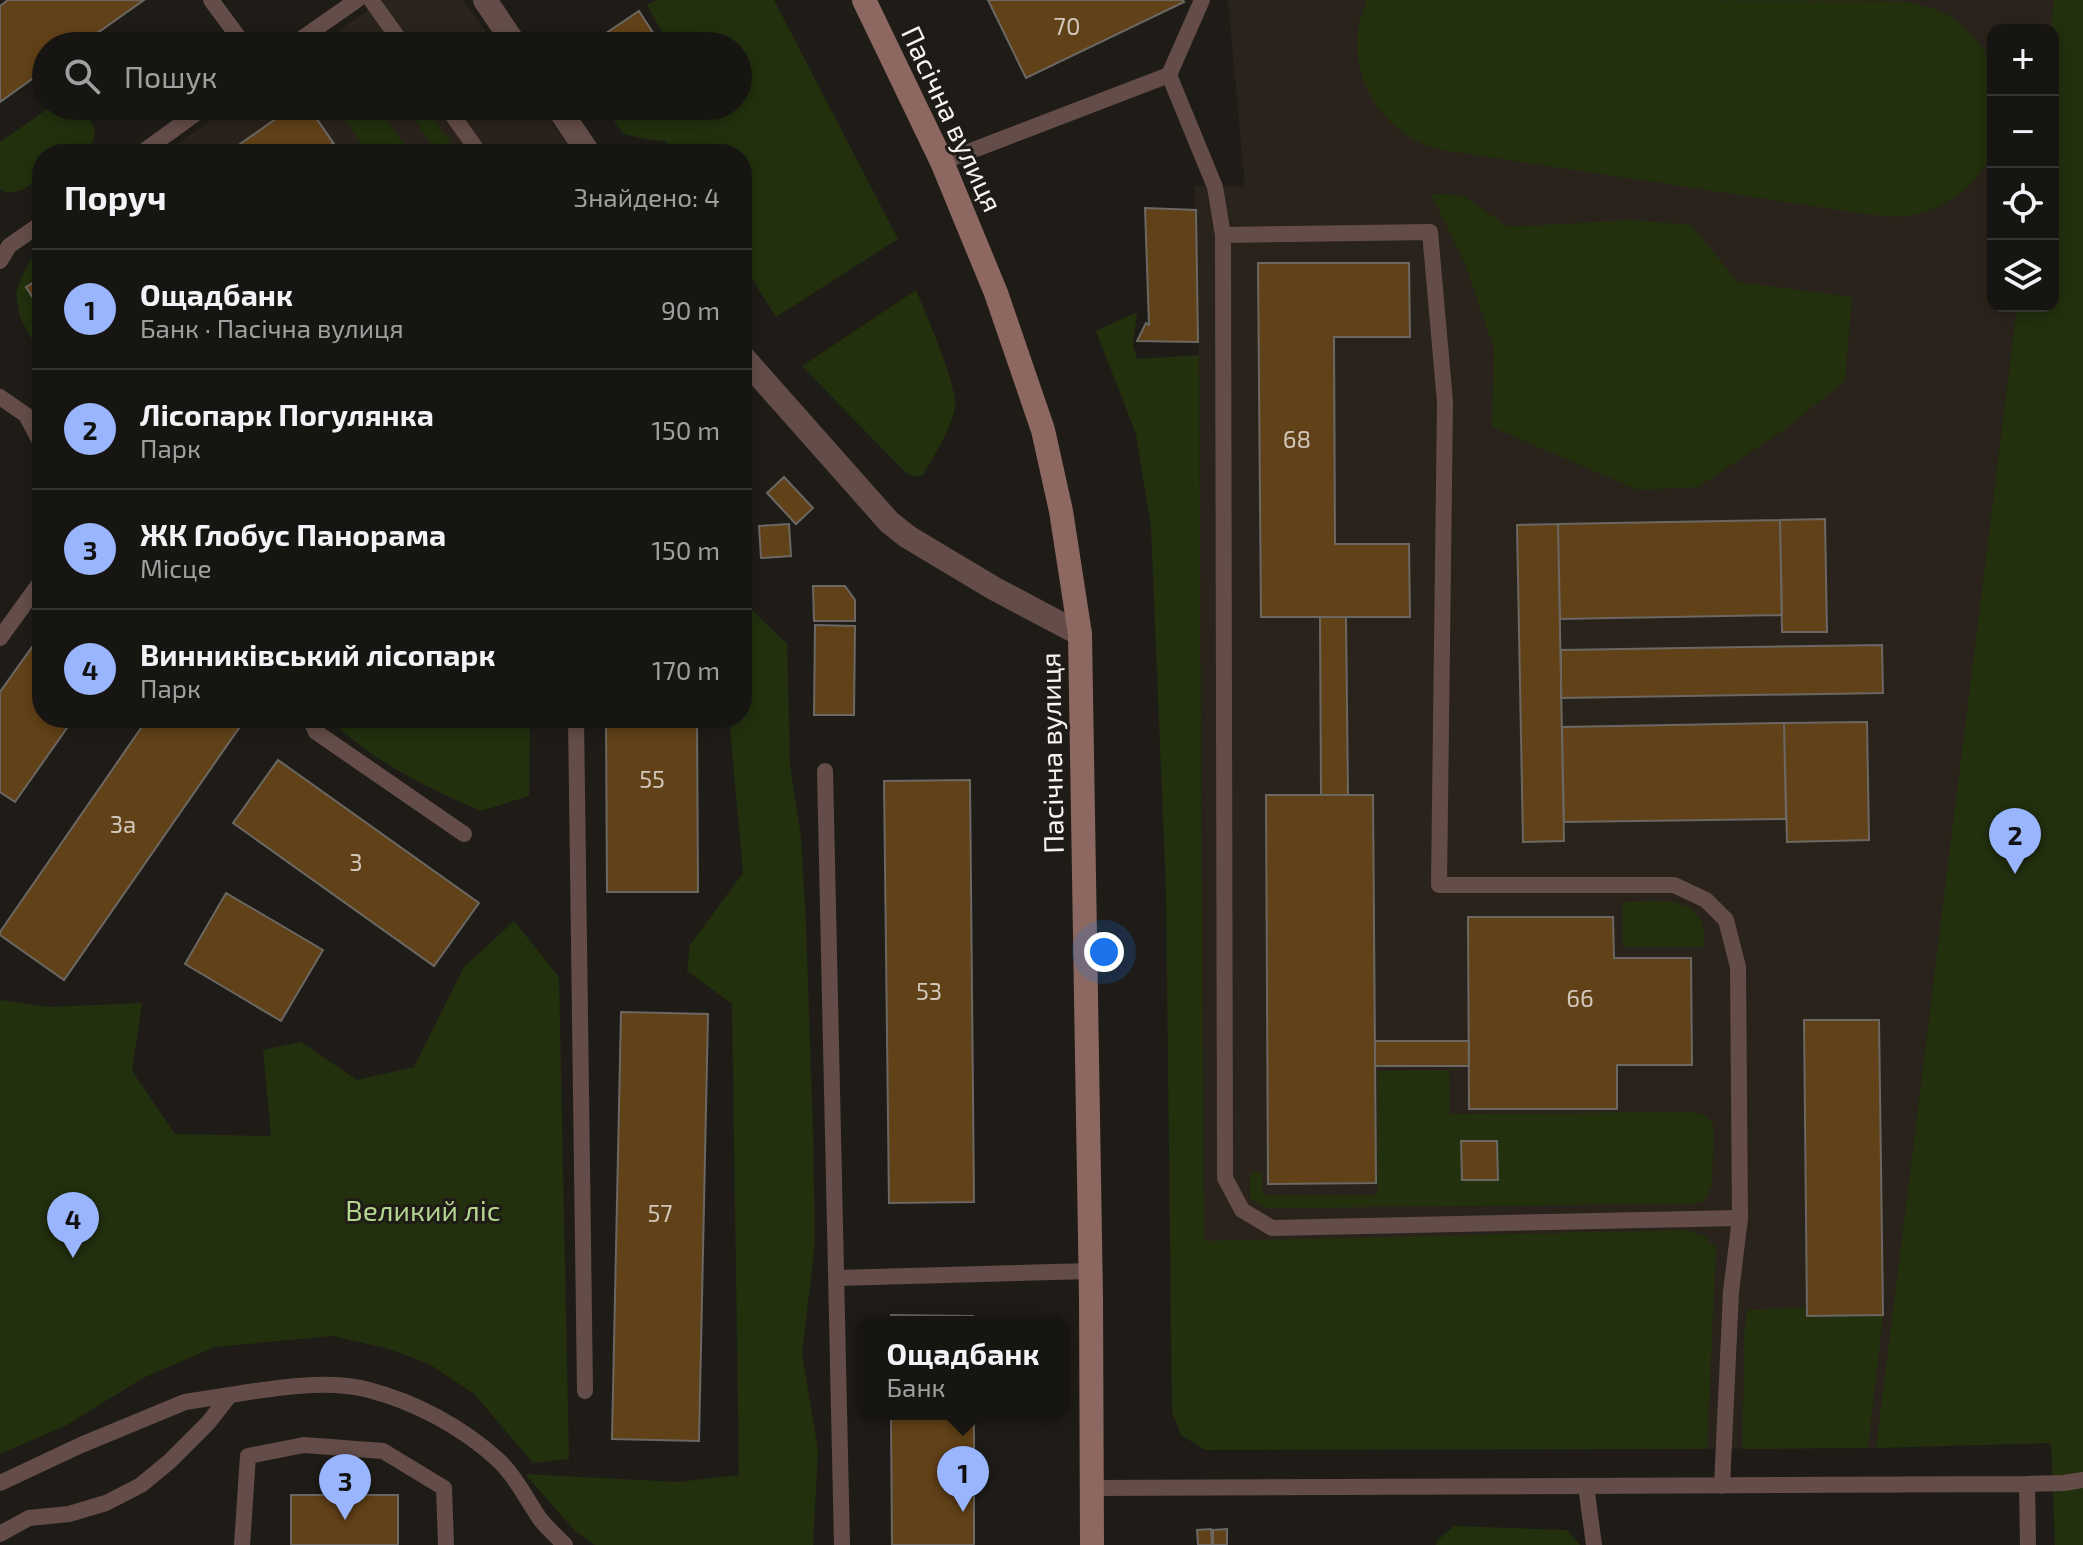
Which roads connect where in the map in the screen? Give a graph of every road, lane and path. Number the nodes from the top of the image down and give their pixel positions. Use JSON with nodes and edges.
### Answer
{"nodes":[{"id":1,"x":211,"y":0,"type":"edge"},
{"id":2,"x":357,"y":0,"type":"edge"},
{"id":3,"x":371,"y":0,"type":"edge"},
{"id":4,"x":485,"y":0,"type":"edge"},
{"id":5,"x":864,"y":0,"type":"edge"},
{"id":6,"x":1202,"y":0,"type":"edge"},
{"id":7,"x":235,"y":32,"type":"edge"},
{"id":8,"x":311,"y":32,"type":"edge"},
{"id":9,"x":394,"y":32,"type":"edge"},
{"id":10,"x":507,"y":32,"type":"edge"},
{"id":11,"x":1169,"y":75,"type":"junction"},
{"id":12,"x":187,"y":120,"type":"edge"},
{"id":13,"x":456,"y":120,"type":"edge"},
{"id":14,"x":566,"y":120,"type":"edge"},
{"id":15,"x":154,"y":144,"type":"edge"},
{"id":16,"x":473,"y":144,"type":"edge"},
{"id":17,"x":582,"y":144,"type":"edge"},
{"id":18,"x":942,"y":162,"type":"junction"},
{"id":19,"x":32,"y":229,"type":"edge"},
{"id":20,"x":1223,"y":235,"type":"junction"},
{"id":21,"x":3,"y":247,"type":"edge"},
{"id":22,"x":752,"y":367,"type":"edge"},
{"id":23,"x":0,"y":397,"type":"edge"},
{"id":24,"x":32,"y":426,"type":"edge"},
{"id":25,"x":32,"y":594,"type":"edge"},
{"id":26,"x":1080,"y":634,"type":"junction"},
{"id":27,"x":0,"y":638,"type":"edge"},
{"id":28,"x":314,"y":728,"type":"edge"},
{"id":29,"x":576,"y":728,"type":"edge"},
{"id":30,"x":825,"y":771,"type":"dead end"},
{"id":31,"x":464,"y":834,"type":"dead end"},
{"id":32,"x":1740,"y":1218,"type":"junction"},
{"id":33,"x":1091,"y":1271,"type":"junction"},
{"id":34,"x":837,"y":1278,"type":"junction"},
{"id":35,"x":585,"y":1391,"type":"dead end"},
{"id":36,"x":230,"y":1395,"type":"junction"},
{"id":37,"x":2083,"y":1480,"type":"edge"},
{"id":38,"x":0,"y":1483,"type":"edge"},
{"id":39,"x":2027,"y":1484,"type":"junction"},
{"id":40,"x":1586,"y":1486,"type":"junction"},
{"id":41,"x":1722,"y":1486,"type":"junction"},
{"id":42,"x":1091,"y":1488,"type":"junction"},
{"id":43,"x":0,"y":1534,"type":"edge"},
{"id":44,"x":242,"y":1545,"type":"edge"},
{"id":45,"x":446,"y":1545,"type":"edge"},
{"id":46,"x":565,"y":1545,"type":"edge"},
{"id":47,"x":842,"y":1545,"type":"edge"},
{"id":48,"x":1092,"y":1545,"type":"edge"},
{"id":49,"x":1594,"y":1545,"type":"edge"},
{"id":50,"x":2028,"y":1545,"type":"edge"}],
"edges":[{"from":1,"to":7,"type":"lane"},
{"from":2,"to":8,"type":"lane"},
{"from":3,"to":9,"type":"lane"},
{"from":4,"to":10,"type":"street"},
{"from":5,"to":18,"type":"main road","name":"Пасічна вулиця"},
{"from":6,"to":11,"type":"lane"},
{"from":11,"to":18,"type":"lane"},
{"from":11,"to":20,"type":"lane"},
{"from":12,"to":15,"type":"lane"},
{"from":13,"to":16,"type":"lane"},
{"from":14,"to":17,"type":"street"},
{"from":18,"to":26,"type":"main road","name":"Пасічна вулиця"},
{"from":19,"to":21,"type":"lane"},
{"from":20,"to":32,"type":"lane"},
{"from":20,"to":32,"type":"lane"},
{"from":22,"to":26,"type":"street"},
{"from":23,"to":24,"type":"lane"},
{"from":25,"to":27,"type":"lane"},
{"from":26,"to":33,"type":"main road","name":"Пасічна вулиця"},
{"from":28,"to":31,"type":"lane"},
{"from":29,"to":35,"type":"lane"},
{"from":30,"to":34,"type":"lane"},
{"from":32,"to":41,"type":"lane"},
{"from":33,"to":34,"type":"lane"},
{"from":33,"to":42,"type":"main road","name":"Пасічна вулиця"},
{"from":34,"to":47,"type":"lane"},
{"from":36,"to":38,"type":"lane"},
{"from":36,"to":43,"type":"lane"},
{"from":36,"to":46,"type":"lane"},
{"from":37,"to":39,"type":"lane"},
{"from":39,"to":41,"type":"lane"},
{"from":39,"to":50,"type":"lane"},
{"from":40,"to":41,"type":"lane"},
{"from":40,"to":42,"type":"lane"},
{"from":40,"to":49,"type":"lane"},
{"from":42,"to":48,"type":"main road","name":"Пасічна вулиця"},
{"from":44,"to":45,"type":"lane"}]}
